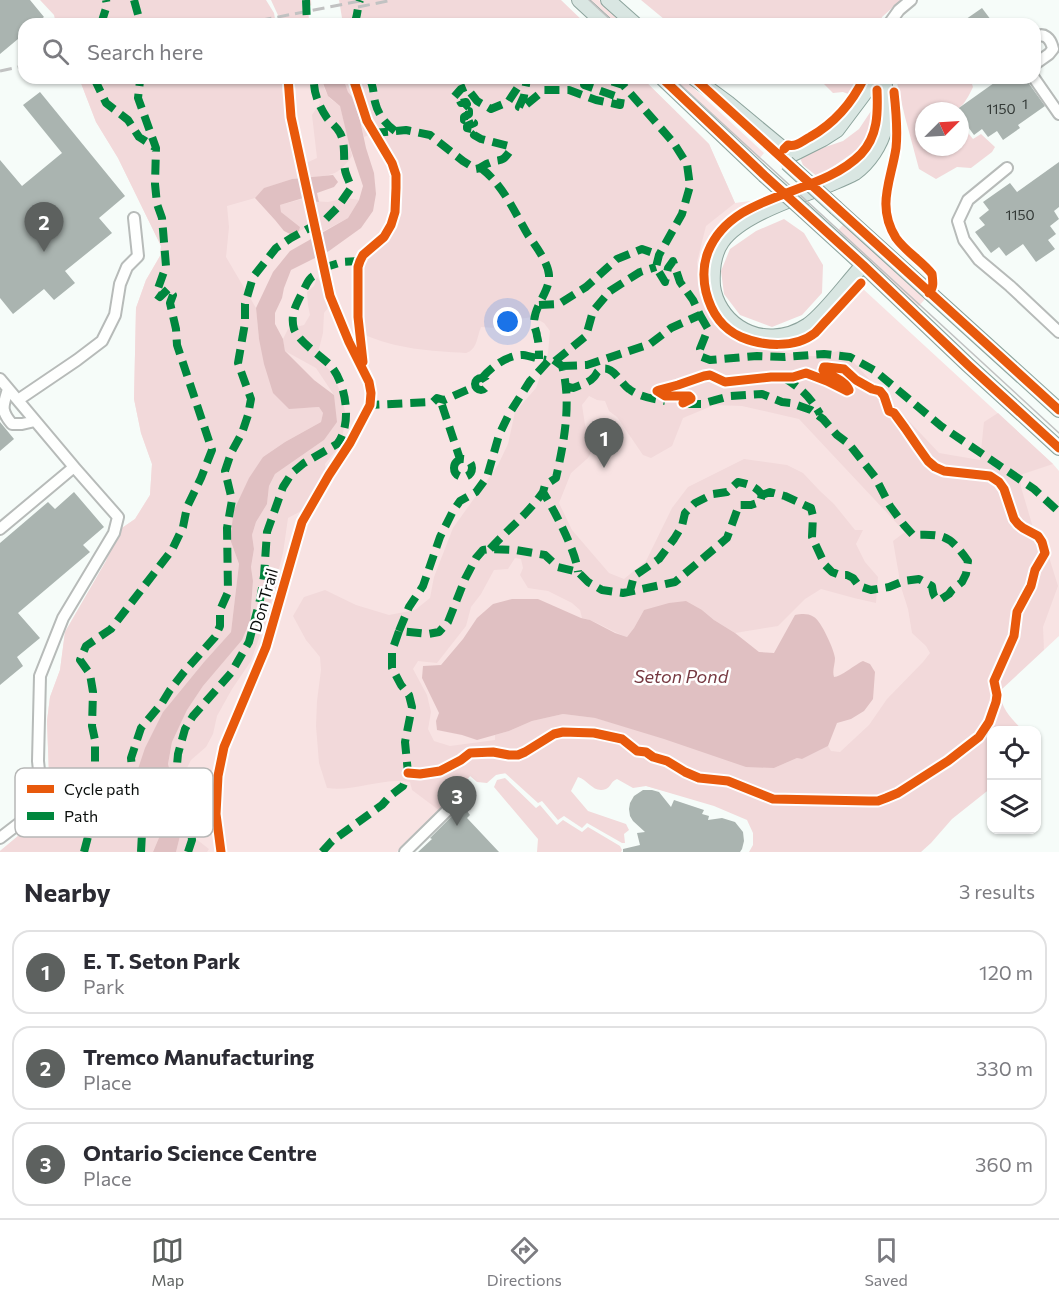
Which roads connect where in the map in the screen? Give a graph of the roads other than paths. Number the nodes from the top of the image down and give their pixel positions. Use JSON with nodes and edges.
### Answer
{"nodes":[{"id":1,"x":579,"y":0,"type":"edge"},
{"id":2,"x":608,"y":0,"type":"edge"},
{"id":3,"x":911,"y":0,"type":"edge"},
{"id":4,"x":598,"y":18,"type":"edge"},
{"id":5,"x":628,"y":18,"type":"edge"},
{"id":6,"x":893,"y":18,"type":"edge"},
{"id":7,"x":1041,"y":35,"type":"edge"},
{"id":8,"x":1041,"y":60,"type":"edge"},
{"id":9,"x":668,"y":84,"type":"edge"},
{"id":10,"x":701,"y":84,"type":"edge"},
{"id":11,"x":702,"y":84,"type":"edge"},
{"id":12,"x":872,"y":84,"type":"edge"},
{"id":13,"x":885,"y":84,"type":"edge"},
{"id":14,"x":1038,"y":84,"type":"edge"},
{"id":15,"x":1059,"y":114,"type":"edge"},
{"id":16,"x":1007,"y":168,"type":"dead end"},
{"id":17,"x":135,"y":218,"type":"dead end"},
{"id":18,"x":863,"y":265,"type":"junction"},
{"id":19,"x":1054,"y":320,"type":"edge"},
{"id":20,"x":1059,"y":332,"type":"edge"},
{"id":21,"x":0,"y":379,"type":"edge"},
{"id":22,"x":8,"y":389,"type":"junction"},
{"id":23,"x":18,"y":400,"type":"junction"},
{"id":24,"x":1059,"y":410,"type":"edge"},
{"id":25,"x":35,"y":421,"type":"junction"},
{"id":26,"x":1059,"y":448,"type":"edge"},
{"id":27,"x":74,"y":467,"type":"junction"},
{"id":28,"x":0,"y":529,"type":"edge"},
{"id":29,"x":39,"y":768,"type":"edge"},
{"id":30,"x":460,"y":798,"type":"dead end"},
{"id":31,"x":15,"y":827,"type":"edge"},
{"id":32,"x":0,"y":838,"type":"edge"},
{"id":33,"x":405,"y":852,"type":"edge"}],
"edges":[{"from":1,"to":4,"type":"main road"},
{"from":2,"to":5,"type":"main road"},
{"from":3,"to":6,"type":"street"},
{"from":7,"to":8,"type":"street"},
{"from":9,"to":18,"type":"main road","bridge":true},
{"from":10,"to":24,"type":"main road","bridge":true},
{"from":11,"to":12,"type":"main road"},
{"from":13,"to":18,"type":"main road"},
{"from":14,"to":15,"type":"street"},
{"from":16,"to":19,"type":"street"},
{"from":17,"to":23,"type":"street"},
{"from":18,"to":26,"type":"main road"},
{"from":19,"to":20,"type":"street"},
{"from":21,"to":22,"type":"street"},
{"from":22,"to":23,"type":"street"},
{"from":22,"to":25,"type":"street"},
{"from":23,"to":25,"type":"street"},
{"from":25,"to":27,"type":"street"},
{"from":27,"to":28,"type":"street"},
{"from":27,"to":29,"type":"street"},
{"from":30,"to":33,"type":"street"},
{"from":31,"to":32,"type":"street"}]}
